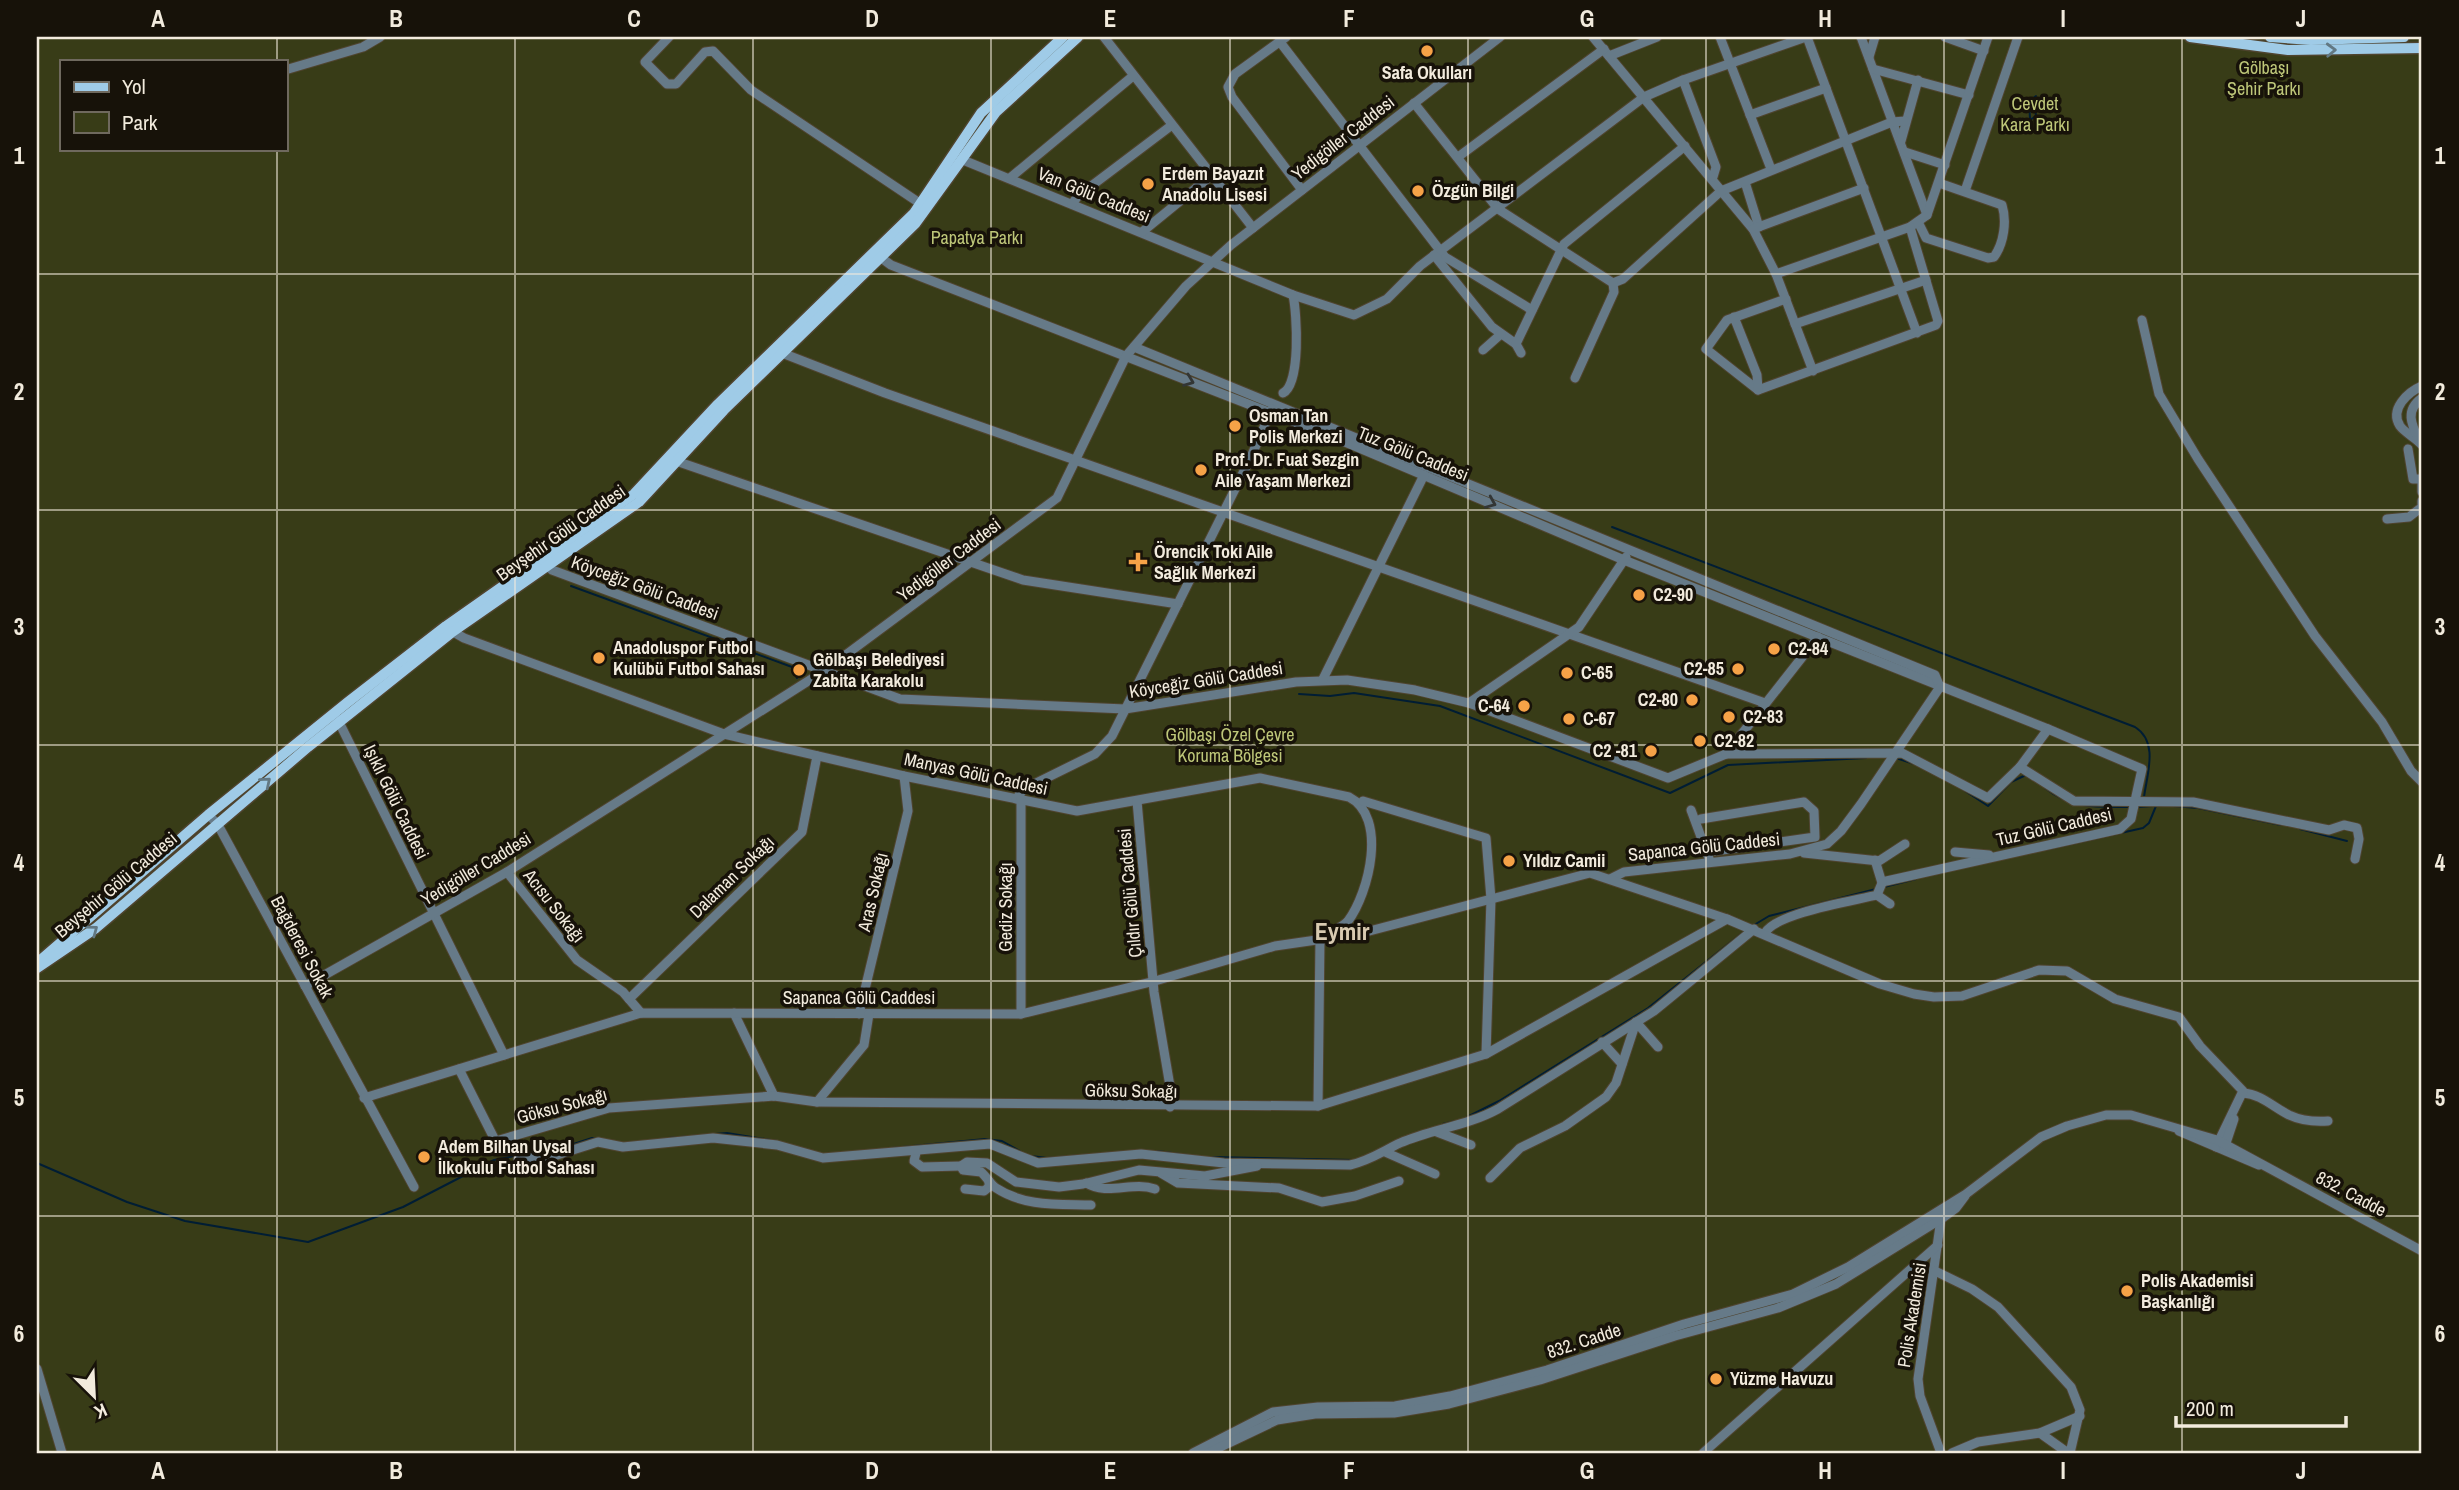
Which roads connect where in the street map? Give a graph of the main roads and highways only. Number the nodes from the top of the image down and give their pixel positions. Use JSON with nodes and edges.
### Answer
{"nodes":[{"id":1,"x":1063,"y":37,"type":"edge"},
{"id":2,"x":1078,"y":37,"type":"edge"},
{"id":3,"x":2190,"y":37,"type":"edge"},
{"id":4,"x":2270,"y":37,"type":"edge"},
{"id":5,"x":2404,"y":37,"type":"edge"},
{"id":6,"x":2326,"y":38,"type":"edge"},
{"id":7,"x":2422,"y":48,"type":"edge"},
{"id":8,"x":960,"y":157,"type":"junction"},
{"id":9,"x":877,"y":256,"type":"junction"},
{"id":10,"x":543,"y":563,"type":"junction"},
{"id":11,"x":337,"y":718,"type":"junction"},
{"id":12,"x":37,"y":965,"type":"edge"}],
"edges":[{"from":1,"to":8,"type":"main road"},
{"from":2,"to":8,"type":"main road","name":"Beyşehir Gölü Caddesi"},
{"from":3,"to":7,"type":"main road","one_way":true},
{"from":4,"to":6,"type":"main road"},
{"from":5,"to":6,"type":"main road"},
{"from":8,"to":9,"type":"main road"},
{"from":8,"to":9,"type":"main road","name":"Beyşehir Gölü Caddesi"},
{"from":9,"to":10,"type":"main road"},
{"from":9,"to":10,"type":"main road","name":"Beyşehir Gölü Caddesi"},
{"from":10,"to":11,"type":"main road","name":"Beyşehir Gölü Caddesi"},
{"from":11,"to":12,"type":"main road"},
{"from":12,"to":11,"type":"main road","name":"Beyşehir Gölü Caddesi","one_way":true}]}
